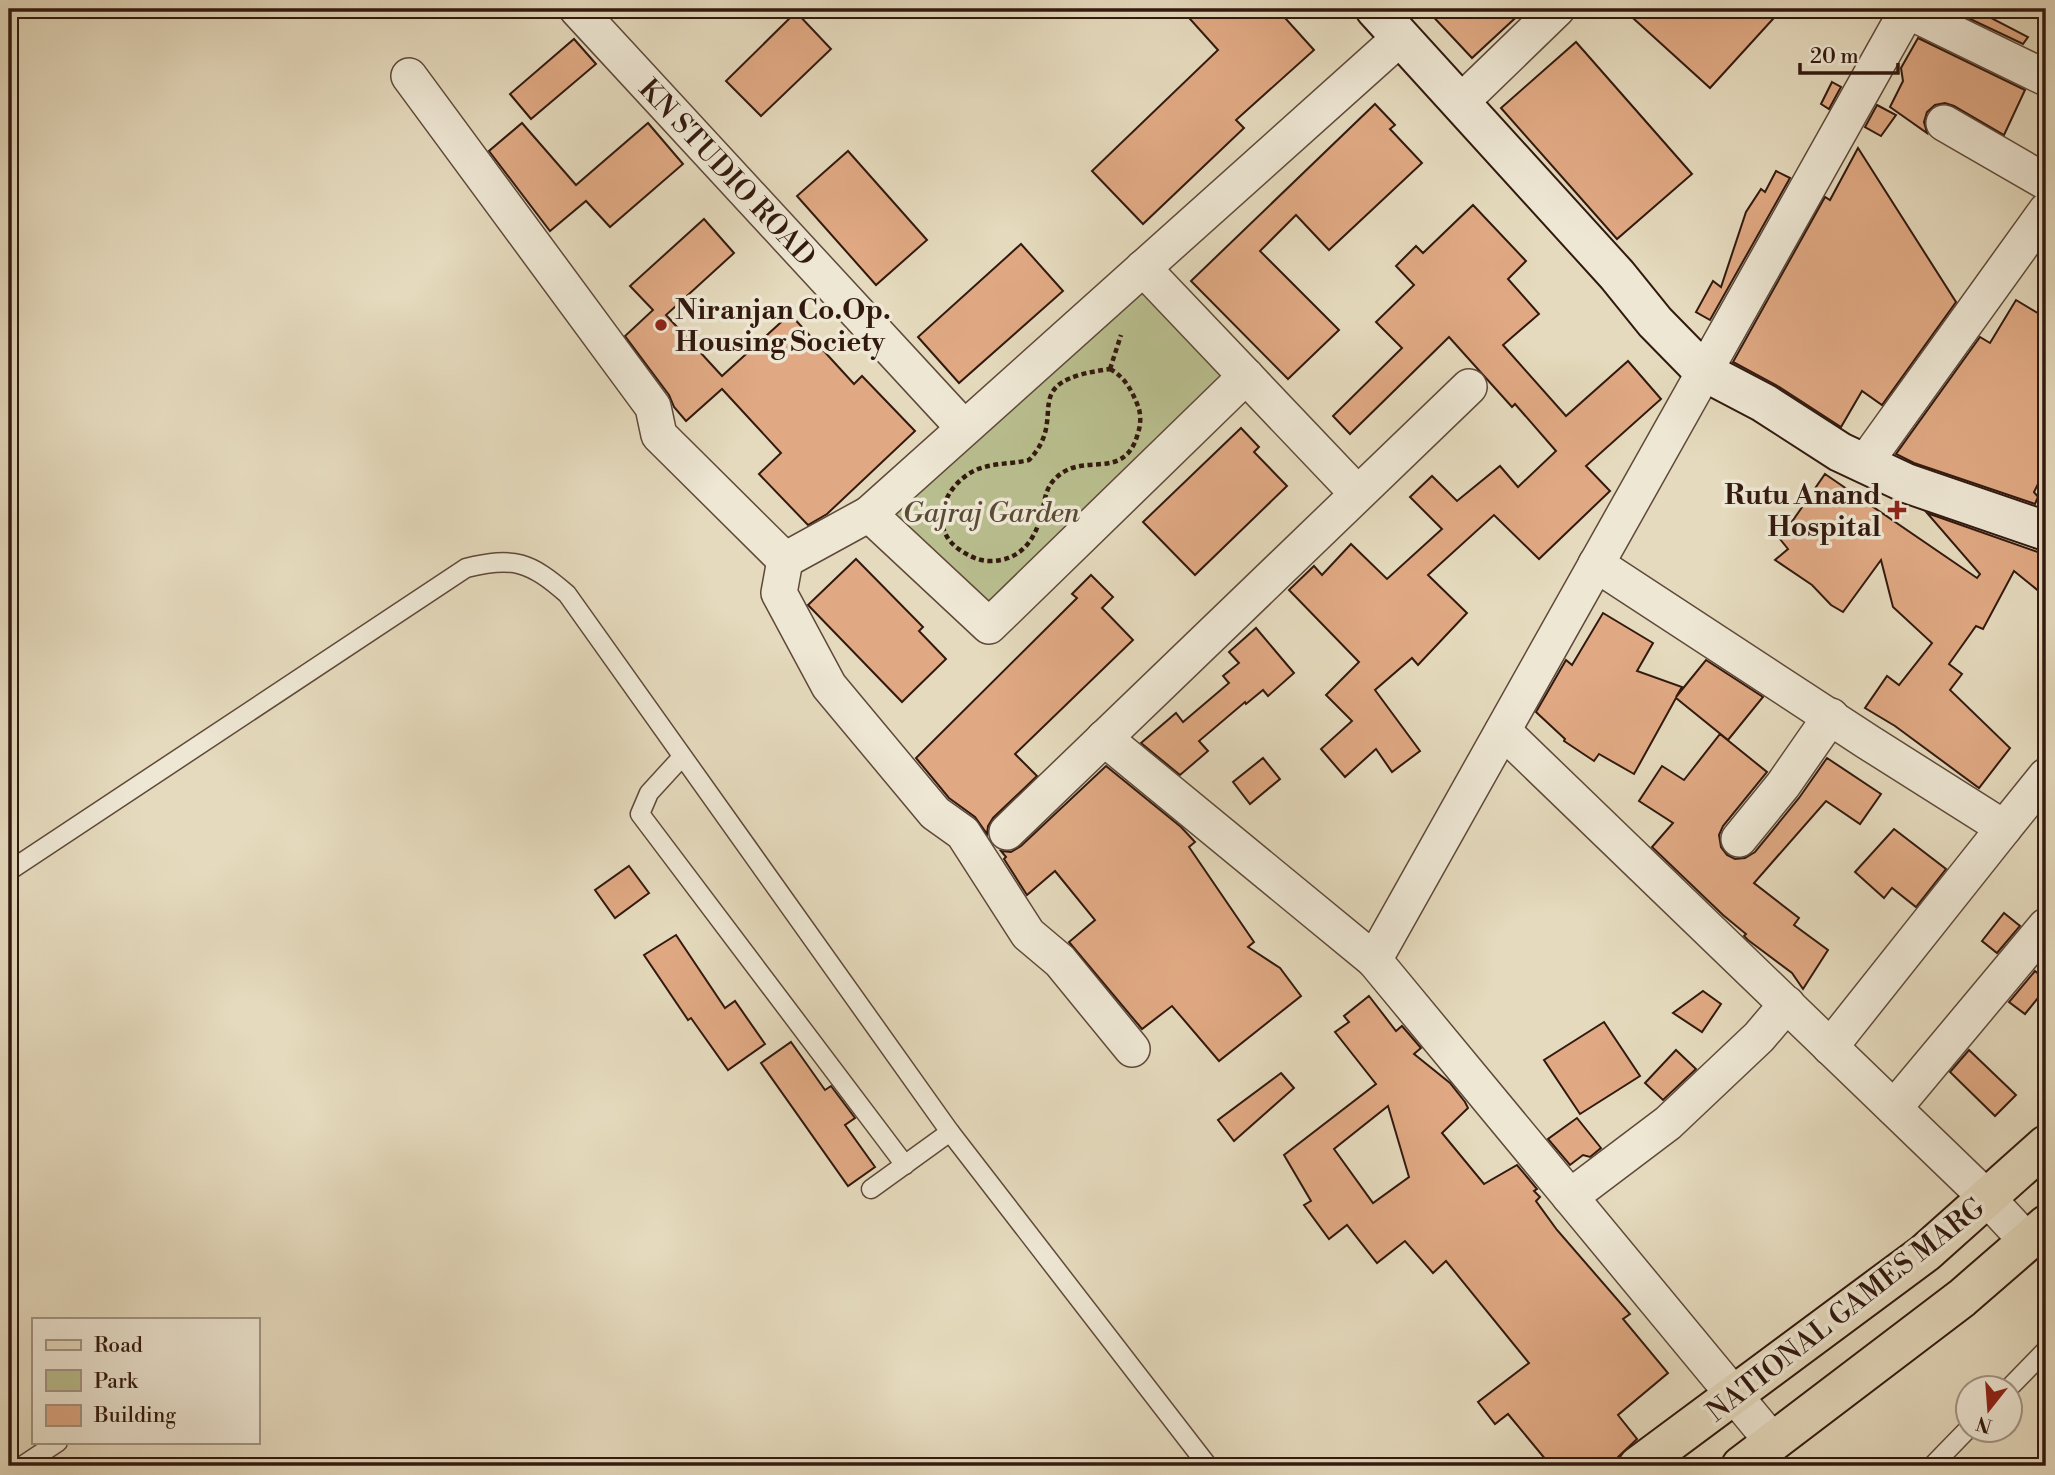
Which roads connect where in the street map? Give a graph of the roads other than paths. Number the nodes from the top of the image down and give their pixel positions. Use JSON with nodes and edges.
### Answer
{"nodes":[{"id":1,"x":577,"y":9,"type":"edge"},
{"id":2,"x":1375,"y":9,"type":"edge"},
{"id":3,"x":1557,"y":9,"type":"edge"},
{"id":4,"x":1907,"y":10,"type":"edge"},
{"id":5,"x":1401,"y":37,"type":"junction"},
{"id":6,"x":409,"y":76,"type":"dead end"},
{"id":7,"x":2046,"y":78,"type":"edge"},
{"id":8,"x":1461,"y":103,"type":"junction"},
{"id":9,"x":1944,"y":123,"type":"dead end"},
{"id":10,"x":2041,"y":171,"type":"edge"},
{"id":11,"x":2046,"y":211,"type":"edge"},
{"id":12,"x":1143,"y":268,"type":"junction"},
{"id":13,"x":1703,"y":371,"type":"junction"},
{"id":14,"x":1246,"y":376,"type":"junction"},
{"id":15,"x":1469,"y":387,"type":"dead end"},
{"id":16,"x":964,"y":428,"type":"junction"},
{"id":17,"x":1864,"y":464,"type":"junction"},
{"id":18,"x":1357,"y":493,"type":"junction"},
{"id":19,"x":869,"y":514,"type":"junction"},
{"id":20,"x":2046,"y":531,"type":"edge"},
{"id":21,"x":785,"y":560,"type":"junction"},
{"id":22,"x":1596,"y":564,"type":"junction"},
{"id":23,"x":1831,"y":716,"type":"junction"},
{"id":24,"x":1503,"y":731,"type":"junction"},
{"id":25,"x":1104,"y":738,"type":"junction"},
{"id":26,"x":682,"y":757,"type":"junction"},
{"id":27,"x":2046,"y":776,"type":"edge"},
{"id":28,"x":2004,"y":828,"type":"junction"},
{"id":29,"x":1007,"y":832,"type":"dead end"},
{"id":30,"x":1739,"y":839,"type":"dead end"},
{"id":31,"x":9,"y":871,"type":"edge"},
{"id":32,"x":2046,"y":926,"type":"edge"},
{"id":33,"x":1374,"y":960,"type":"junction"},
{"id":34,"x":1787,"y":1004,"type":"junction"},
{"id":35,"x":1830,"y":1047,"type":"junction"},
{"id":36,"x":1132,"y":1049,"type":"dead end"},
{"id":37,"x":1894,"y":1108,"type":"junction"},
{"id":38,"x":950,"y":1132,"type":"junction"},
{"id":39,"x":2046,"y":1146,"type":"edge"},
{"id":40,"x":905,"y":1165,"type":"junction"},
{"id":41,"x":871,"y":1189,"type":"dead end"},
{"id":42,"x":1570,"y":1197,"type":"junction"},
{"id":43,"x":1989,"y":1199,"type":"junction"},
{"id":44,"x":2037,"y":1234,"type":"edge"},
{"id":45,"x":2046,"y":1350,"type":"edge"},
{"id":46,"x":2023,"y":1374,"type":"edge"},
{"id":47,"x":1734,"y":1396,"type":"junction"},
{"id":48,"x":1773,"y":1442,"type":"junction"},
{"id":49,"x":1954,"y":1443,"type":"edge"},
{"id":50,"x":55,"y":1444,"type":"edge"},
{"id":51,"x":22,"y":1466,"type":"edge"},
{"id":52,"x":1208,"y":1466,"type":"edge"},
{"id":53,"x":1638,"y":1466,"type":"edge"},
{"id":54,"x":1741,"y":1466,"type":"edge"},
{"id":55,"x":1932,"y":1466,"type":"edge"}],
"edges":[{"from":1,"to":16,"type":"street","name":"KN STUDIO ROAD"},
{"from":2,"to":5,"type":"street"},
{"from":3,"to":8,"type":"street"},
{"from":4,"to":7,"type":"street"},
{"from":4,"to":13,"type":"street"},
{"from":5,"to":8,"type":"street"},
{"from":5,"to":12,"type":"street"},
{"from":6,"to":21,"type":"street"},
{"from":8,"to":13,"type":"street"},
{"from":9,"to":10,"type":"street"},
{"from":11,"to":17,"type":"street"},
{"from":12,"to":14,"type":"street"},
{"from":12,"to":16,"type":"street"},
{"from":13,"to":17,"type":"street"},
{"from":13,"to":22,"type":"street"},
{"from":14,"to":18,"type":"street"},
{"from":14,"to":19,"type":"street"},
{"from":15,"to":18,"type":"street"},
{"from":16,"to":19,"type":"street"},
{"from":17,"to":20,"type":"street"},
{"from":18,"to":25,"type":"street"},
{"from":19,"to":21,"type":"street"},
{"from":21,"to":36,"type":"street"},
{"from":22,"to":23,"type":"street"},
{"from":22,"to":24,"type":"street"},
{"from":23,"to":28,"type":"street"},
{"from":23,"to":30,"type":"street"},
{"from":24,"to":33,"type":"street"},
{"from":24,"to":34,"type":"street"},
{"from":25,"to":29,"type":"street"},
{"from":25,"to":33,"type":"street"},
{"from":26,"to":31,"type":"lane"},
{"from":26,"to":38,"type":"lane"},
{"from":26,"to":40,"type":"lane"},
{"from":27,"to":28,"type":"street"},
{"from":28,"to":35,"type":"street"},
{"from":32,"to":37,"type":"street"},
{"from":33,"to":42,"type":"street"},
{"from":34,"to":35,"type":"street"},
{"from":34,"to":42,"type":"street"},
{"from":35,"to":37,"type":"street"},
{"from":37,"to":43,"type":"street"},
{"from":38,"to":40,"type":"lane"},
{"from":38,"to":52,"type":"lane"},
{"from":39,"to":43,"type":"main road","name":"NATIONAL GAMES MARG"},
{"from":40,"to":41,"type":"lane"},
{"from":42,"to":47,"type":"street"},
{"from":43,"to":44,"type":"street"},
{"from":43,"to":47,"type":"main road","name":"NATIONAL GAMES MARG"},
{"from":44,"to":48,"type":"main road"},
{"from":45,"to":46,"type":"lane"},
{"from":47,"to":48,"type":"street"},
{"from":47,"to":53,"type":"main road","name":"NATIONAL GAMES MARG"},
{"from":48,"to":54,"type":"main road"},
{"from":49,"to":55,"type":"lane"},
{"from":50,"to":51,"type":"lane"}]}
